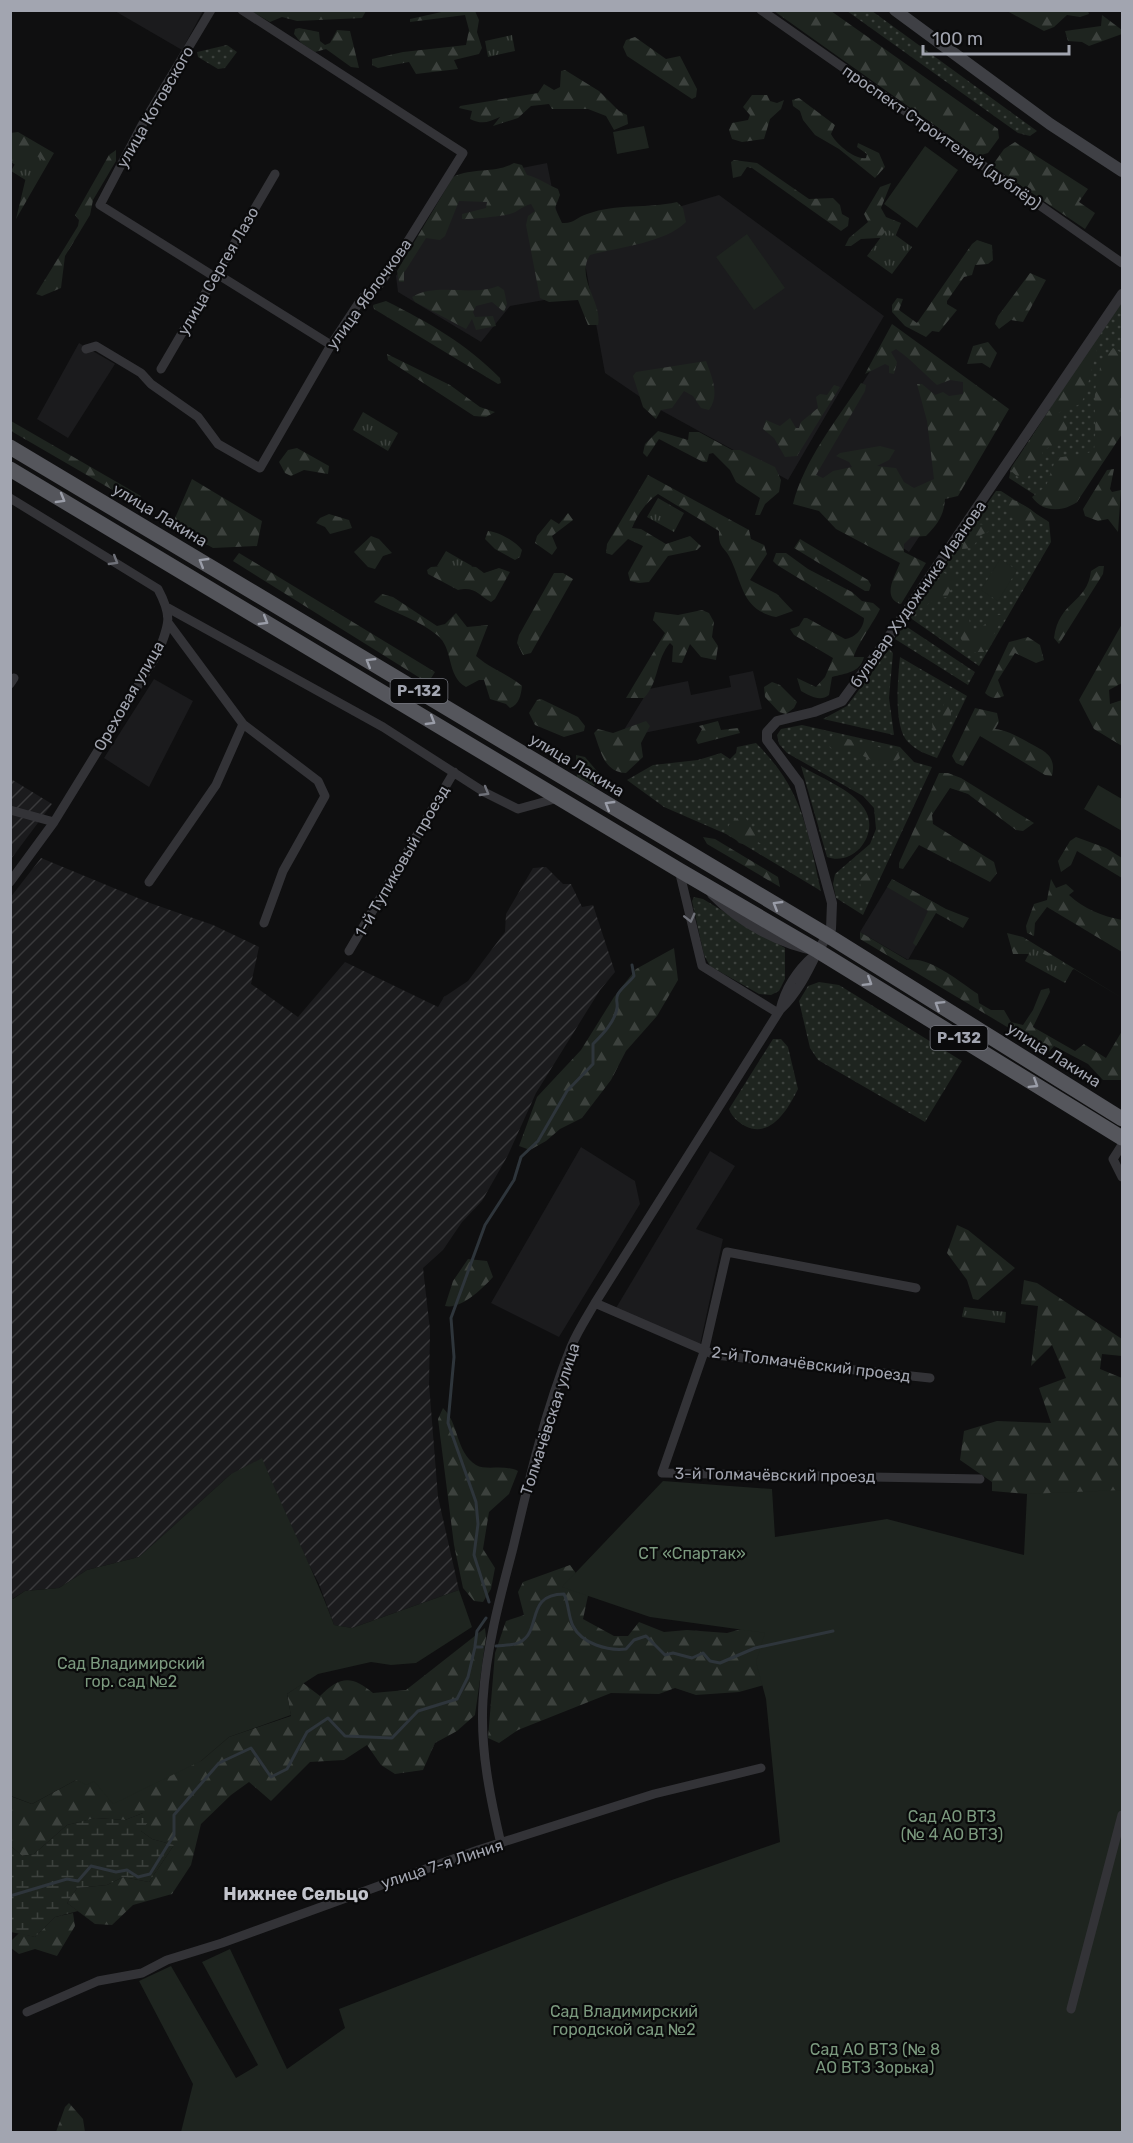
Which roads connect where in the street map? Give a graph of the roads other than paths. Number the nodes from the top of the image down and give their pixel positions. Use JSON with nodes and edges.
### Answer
{"nodes":[{"id":1,"x":212,"y":10,"type":"edge"},
{"id":2,"x":242,"y":10,"type":"edge"},
{"id":3,"x":761,"y":10,"type":"edge"},
{"id":4,"x":895,"y":10,"type":"edge"},
{"id":5,"x":1122,"y":171,"type":"edge"},
{"id":6,"x":275,"y":174,"type":"dead end"},
{"id":7,"x":1122,"y":263,"type":"edge"},
{"id":8,"x":216,"y":275,"type":"junction"},
{"id":9,"x":1122,"y":294,"type":"edge"},
{"id":10,"x":332,"y":345,"type":"junction"},
{"id":11,"x":86,"y":349,"type":"dead end"},
{"id":12,"x":161,"y":369,"type":"dead end"},
{"id":13,"x":10,"y":447,"type":"edge"},
{"id":14,"x":10,"y":469,"type":"edge"},
{"id":15,"x":11,"y":500,"type":"edge"},
{"id":16,"x":168,"y":608,"type":"junction"},
{"id":17,"x":169,"y":624,"type":"junction"},
{"id":18,"x":243,"y":724,"type":"junction"},
{"id":19,"x":454,"y":772,"type":"junction"},
{"id":20,"x":558,"y":798,"type":"junction"},
{"id":21,"x":10,"y":810,"type":"edge"},
{"id":22,"x":54,"y":822,"type":"junction"},
{"id":23,"x":679,"y":870,"type":"junction"},
{"id":24,"x":10,"y":882,"type":"edge"},
{"id":25,"x":149,"y":882,"type":"dead end"},
{"id":26,"x":264,"y":922,"type":"dead end"},
{"id":27,"x":827,"y":935,"type":"junction"},
{"id":28,"x":349,"y":951,"type":"dead end"},
{"id":29,"x":818,"y":951,"type":"junction"},
{"id":30,"x":779,"y":1011,"type":"junction"},
{"id":31,"x":1122,"y":1119,"type":"edge"},
{"id":32,"x":1122,"y":1138,"type":"edge"},
{"id":33,"x":1122,"y":1145,"type":"edge"},
{"id":34,"x":1122,"y":1177,"type":"edge"},
{"id":35,"x":916,"y":1288,"type":"dead end"},
{"id":36,"x":595,"y":1303,"type":"junction"},
{"id":37,"x":704,"y":1352,"type":"junction"},
{"id":38,"x":930,"y":1378,"type":"dead end"},
{"id":39,"x":980,"y":1479,"type":"dead end"},
{"id":40,"x":761,"y":1768,"type":"dead end"},
{"id":41,"x":1122,"y":1815,"type":"edge"},
{"id":42,"x":501,"y":1844,"type":"junction"},
{"id":43,"x":1071,"y":2009,"type":"dead end"},
{"id":44,"x":27,"y":2012,"type":"dead end"}],
"edges":[{"from":1,"to":8,"type":"street","name":"улица Котовского"},
{"from":2,"to":10,"type":"street","name":"улица Яблочкова"},
{"from":3,"to":7,"type":"street","name":"проспект Строителей (дублёр)"},
{"from":4,"to":5,"type":"main road"},
{"from":6,"to":8,"type":"street","name":"улица Сергея Лазо"},
{"from":8,"to":10,"type":"street"},
{"from":8,"to":12,"type":"street","name":"улица Сергея Лазо"},
{"from":9,"to":27,"type":"street","name":"бульвар Художника Иванова"},
{"from":10,"to":11,"type":"street","name":"улица Яблочкова"},
{"from":27,"to":13,"type":"highway","name":"улица Лакина","number":"Р-132","one_way":true},
{"from":14,"to":20,"type":"highway","number":"Р-132","one_way":true},
{"from":15,"to":16,"type":"street","one_way":true},
{"from":16,"to":17,"type":"street","name":"Ореховая улица"},
{"from":16,"to":19,"type":"street"},
{"from":17,"to":18,"type":"street"},
{"from":17,"to":22,"type":"street","name":"Ореховая улица"},
{"from":18,"to":25,"type":"street"},
{"from":18,"to":26,"type":"street"},
{"from":19,"to":20,"type":"street","one_way":true},
{"from":19,"to":28,"type":"street","name":"1-й Тупиковый проезд"},
{"from":20,"to":23,"type":"highway","number":"Р-132"},
{"from":21,"to":22,"type":"street"},
{"from":22,"to":24,"type":"street","name":"Ореховая улица"},
{"from":23,"to":29,"type":"highway","number":"Р-132"},
{"from":23,"to":30,"type":"street","one_way":true},
{"from":27,"to":29,"type":"street"},
{"from":31,"to":27,"type":"highway","name":"улица Лакина","number":"Р-132","one_way":true},
{"from":29,"to":30,"type":"street","name":"Толмачёвская улица"},
{"from":29,"to":32,"type":"highway","number":"Р-132","one_way":true},
{"from":30,"to":36,"type":"street","name":"Толмачёвская улица"},
{"from":33,"to":34,"type":"street"},
{"from":35,"to":37,"type":"street"},
{"from":36,"to":37,"type":"street","name":"2-й Толмачёвский проезд"},
{"from":36,"to":42,"type":"street","name":"Толмачёвская улица"},
{"from":37,"to":38,"type":"street","name":"2-й Толмачёвский проезд"},
{"from":37,"to":39,"type":"street","name":"3-й Толмачёвский проезд"},
{"from":40,"to":42,"type":"street","name":"улица 7-я Линия"},
{"from":41,"to":43,"type":"street"},
{"from":42,"to":44,"type":"street","name":"улица 7-я Линия"}]}
